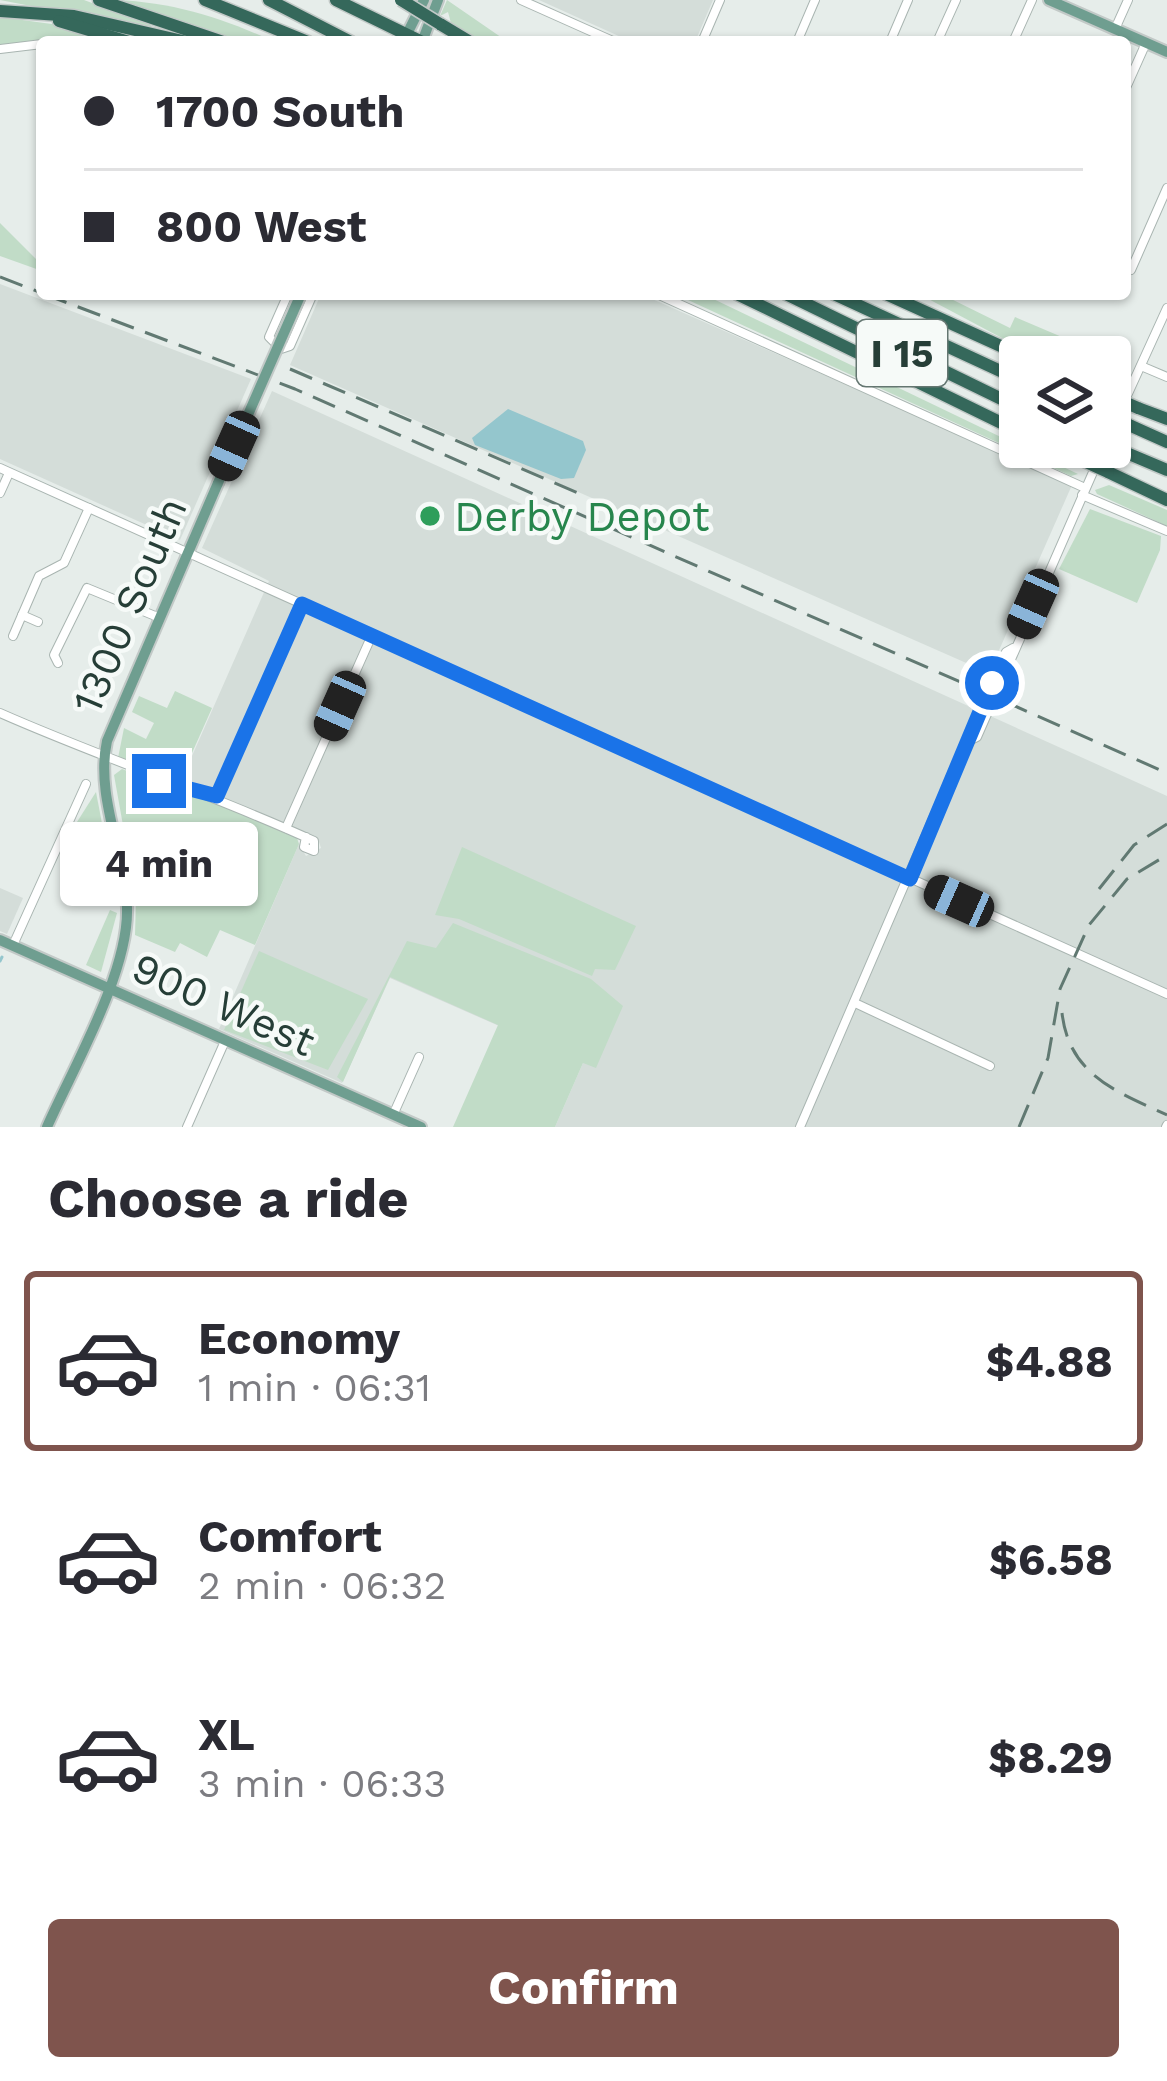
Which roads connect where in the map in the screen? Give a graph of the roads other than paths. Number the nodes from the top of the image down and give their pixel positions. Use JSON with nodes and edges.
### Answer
{"nodes":[{"id":1,"x":98,"y":0,"type":"edge"},
{"id":2,"x":205,"y":0,"type":"edge"},
{"id":3,"x":269,"y":0,"type":"edge"},
{"id":4,"x":336,"y":0,"type":"edge"},
{"id":5,"x":401,"y":0,"type":"edge"},
{"id":6,"x":424,"y":0,"type":"edge"},
{"id":7,"x":438,"y":0,"type":"edge"},
{"id":8,"x":521,"y":0,"type":"edge"},
{"id":9,"x":721,"y":0,"type":"edge"},
{"id":10,"x":815,"y":0,"type":"edge"},
{"id":11,"x":908,"y":0,"type":"edge"},
{"id":12,"x":956,"y":0,"type":"edge"},
{"id":13,"x":1032,"y":0,"type":"edge"},
{"id":14,"x":1049,"y":0,"type":"edge"},
{"id":15,"x":1128,"y":0,"type":"edge"},
{"id":16,"x":0,"y":11,"type":"edge"},
{"id":17,"x":22,"y":13,"type":"junction"},
{"id":18,"x":1115,"y":29,"type":"junction"},
{"id":19,"x":107,"y":36,"type":"edge"},
{"id":20,"x":161,"y":36,"type":"edge"},
{"id":21,"x":205,"y":36,"type":"edge"},
{"id":22,"x":293,"y":36,"type":"edge"},
{"id":23,"x":339,"y":36,"type":"edge"},
{"id":24,"x":401,"y":36,"type":"edge"},
{"id":25,"x":406,"y":36,"type":"edge"},
{"id":26,"x":424,"y":36,"type":"edge"},
{"id":27,"x":460,"y":36,"type":"edge"},
{"id":28,"x":602,"y":36,"type":"edge"},
{"id":29,"x":705,"y":36,"type":"edge"},
{"id":30,"x":799,"y":36,"type":"edge"},
{"id":31,"x":893,"y":36,"type":"edge"},
{"id":32,"x":940,"y":36,"type":"edge"},
{"id":33,"x":1016,"y":36,"type":"edge"},
{"id":34,"x":1130,"y":36,"type":"edge"},
{"id":35,"x":1131,"y":36,"type":"edge"},
{"id":36,"x":1146,"y":43,"type":"junction"},
{"id":37,"x":36,"y":45,"type":"edge"},
{"id":38,"x":0,"y":50,"type":"edge"},
{"id":39,"x":1167,"y":52,"type":"edge"},
{"id":40,"x":1131,"y":77,"type":"edge"},
{"id":41,"x":1167,"y":188,"type":"edge"},
{"id":42,"x":1131,"y":270,"type":"dead end"},
{"id":43,"x":285,"y":300,"type":"edge"},
{"id":44,"x":298,"y":300,"type":"edge"},
{"id":45,"x":310,"y":300,"type":"edge"},
{"id":46,"x":670,"y":300,"type":"edge"},
{"id":47,"x":742,"y":300,"type":"edge"},
{"id":48,"x":748,"y":300,"type":"edge"},
{"id":49,"x":798,"y":300,"type":"edge"},
{"id":50,"x":847,"y":300,"type":"edge"},
{"id":51,"x":900,"y":300,"type":"edge"},
{"id":52,"x":908,"y":300,"type":"edge"},
{"id":53,"x":1167,"y":308,"type":"edge"},
{"id":54,"x":770,"y":311,"type":"junction"},
{"id":55,"x":934,"y":315,"type":"junction"},
{"id":56,"x":999,"y":345,"type":"edge"},
{"id":57,"x":1141,"y":366,"type":"junction"},
{"id":58,"x":999,"y":370,"type":"edge"},
{"id":59,"x":1167,"y":377,"type":"edge"},
{"id":60,"x":1131,"y":388,"type":"edge"},
{"id":61,"x":999,"y":398,"type":"edge"},
{"id":62,"x":1131,"y":405,"type":"edge"},
{"id":63,"x":1167,"y":419,"type":"edge"},
{"id":64,"x":999,"y":422,"type":"edge"},
{"id":65,"x":1131,"y":426,"type":"edge"},
{"id":66,"x":1167,"y":442,"type":"edge"},
{"id":67,"x":1131,"y":456,"type":"edge"},
{"id":68,"x":1098,"y":468,"type":"edge"},
{"id":69,"x":1099,"y":468,"type":"edge"},
{"id":70,"x":5,"y":470,"type":"edge"},
{"id":71,"x":1167,"y":470,"type":"edge"},
{"id":72,"x":1084,"y":491,"type":"junction"},
{"id":73,"x":0,"y":494,"type":"edge"},
{"id":74,"x":1167,"y":498,"type":"edge"},
{"id":75,"x":89,"y":508,"type":"junction"},
{"id":76,"x":1167,"y":531,"type":"edge"},
{"id":77,"x":189,"y":551,"type":"junction"},
{"id":78,"x":302,"y":604,"type":"junction"},
{"id":79,"x":22,"y":615,"type":"junction"},
{"id":80,"x":160,"y":619,"type":"junction"},
{"id":81,"x":38,"y":622,"type":"dead end"},
{"id":82,"x":372,"y":635,"type":"junction"},
{"id":83,"x":13,"y":636,"type":"dead end"},
{"id":84,"x":52,"y":659,"type":"dead end"},
{"id":85,"x":0,"y":712,"type":"edge"},
{"id":86,"x":104,"y":758,"type":"junction"},
{"id":87,"x":86,"y":784,"type":"dead end"},
{"id":88,"x":217,"y":796,"type":"junction"},
{"id":89,"x":286,"y":828,"type":"junction"},
{"id":90,"x":306,"y":837,"type":"dead end"},
{"id":91,"x":910,"y":879,"type":"junction"},
{"id":92,"x":0,"y":940,"type":"edge"},
{"id":93,"x":13,"y":946,"type":"junction"},
{"id":94,"x":106,"y":988,"type":"junction"},
{"id":95,"x":1167,"y":994,"type":"edge"},
{"id":96,"x":855,"y":1003,"type":"junction"},
{"id":97,"x":225,"y":1041,"type":"junction"},
{"id":98,"x":419,"y":1057,"type":"dead end"},
{"id":99,"x":990,"y":1066,"type":"dead end"},
{"id":100,"x":393,"y":1115,"type":"junction"},
{"id":101,"x":47,"y":1127,"type":"edge"},
{"id":102,"x":187,"y":1127,"type":"edge"},
{"id":103,"x":421,"y":1127,"type":"edge"},
{"id":104,"x":800,"y":1127,"type":"edge"}],
"edges":[{"from":1,"to":21,"type":"highway"},
{"from":2,"to":22,"type":"highway"},
{"from":3,"to":23,"type":"highway"},
{"from":4,"to":24,"type":"highway"},
{"from":5,"to":27,"type":"highway","bridge":true},
{"from":6,"to":25,"type":"main road"},
{"from":7,"to":26,"type":"main road"},
{"from":8,"to":28,"type":"street"},
{"from":9,"to":29,"type":"street"},
{"from":10,"to":30,"type":"street"},
{"from":11,"to":31,"type":"street"},
{"from":12,"to":32,"type":"street"},
{"from":13,"to":33,"type":"street"},
{"from":14,"to":18,"type":"main road"},
{"from":15,"to":18,"type":"street"},
{"from":16,"to":17,"type":"highway"},
{"from":17,"to":19,"type":"highway"},
{"from":17,"to":20,"type":"highway"},
{"from":18,"to":34,"type":"main road"},
{"from":35,"to":36,"type":"main road"},
{"from":36,"to":39,"type":"main road"},
{"from":36,"to":40,"type":"street"},
{"from":37,"to":38,"type":"street"},
{"from":41,"to":42,"type":"street"},
{"from":43,"to":45,"type":"street"},
{"from":44,"to":77,"type":"main road","name":"1300 South","bridge":true},
{"from":46,"to":72,"type":"street"},
{"from":47,"to":54,"type":"highway"},
{"from":48,"to":54,"type":"highway"},
{"from":49,"to":61,"type":"highway","number":"I 15"},
{"from":50,"to":58,"type":"highway","number":"I 15"},
{"from":51,"to":55,"type":"highway"},
{"from":52,"to":55,"type":"highway"},
{"from":53,"to":57,"type":"street"},
{"from":54,"to":64,"type":"highway"},
{"from":55,"to":56,"type":"highway"},
{"from":57,"to":59,"type":"street"},
{"from":57,"to":60,"type":"street"},
{"from":62,"to":63,"type":"highway","bridge":true},
{"from":65,"to":66,"type":"highway","bridge":true},
{"from":67,"to":71,"type":"highway"},
{"from":68,"to":72,"type":"street"},
{"from":69,"to":74,"type":"highway","bridge":true},
{"from":70,"to":73,"type":"street"},
{"from":70,"to":75,"type":"street"},
{"from":72,"to":76,"type":"street"},
{"from":72,"to":91,"type":"street"},
{"from":75,"to":77,"type":"street"},
{"from":75,"to":79,"type":"street"},
{"from":77,"to":78,"type":"street"},
{"from":77,"to":80,"type":"main road","name":"1300 South"},
{"from":78,"to":82,"type":"street"},
{"from":78,"to":88,"type":"street"},
{"from":79,"to":81,"type":"street"},
{"from":79,"to":83,"type":"street"},
{"from":80,"to":84,"type":"street"},
{"from":80,"to":86,"type":"main road","name":"1300 South"},
{"from":82,"to":89,"type":"street"},
{"from":82,"to":91,"type":"street"},
{"from":85,"to":86,"type":"street"},
{"from":86,"to":88,"type":"street"},
{"from":86,"to":94,"type":"main road"},
{"from":87,"to":93,"type":"street"},
{"from":88,"to":89,"type":"street"},
{"from":89,"to":90,"type":"street"},
{"from":91,"to":95,"type":"street"},
{"from":91,"to":96,"type":"street"},
{"from":92,"to":93,"type":"main road","name":"900 West"},
{"from":93,"to":94,"type":"main road","name":"900 West"},
{"from":94,"to":97,"type":"main road","name":"900 West"},
{"from":94,"to":101,"type":"main road"},
{"from":96,"to":99,"type":"street"},
{"from":96,"to":104,"type":"street"},
{"from":97,"to":100,"type":"main road","name":"900 West"},
{"from":97,"to":102,"type":"street"},
{"from":98,"to":100,"type":"street"},
{"from":100,"to":103,"type":"main road","name":"900 West"}]}
